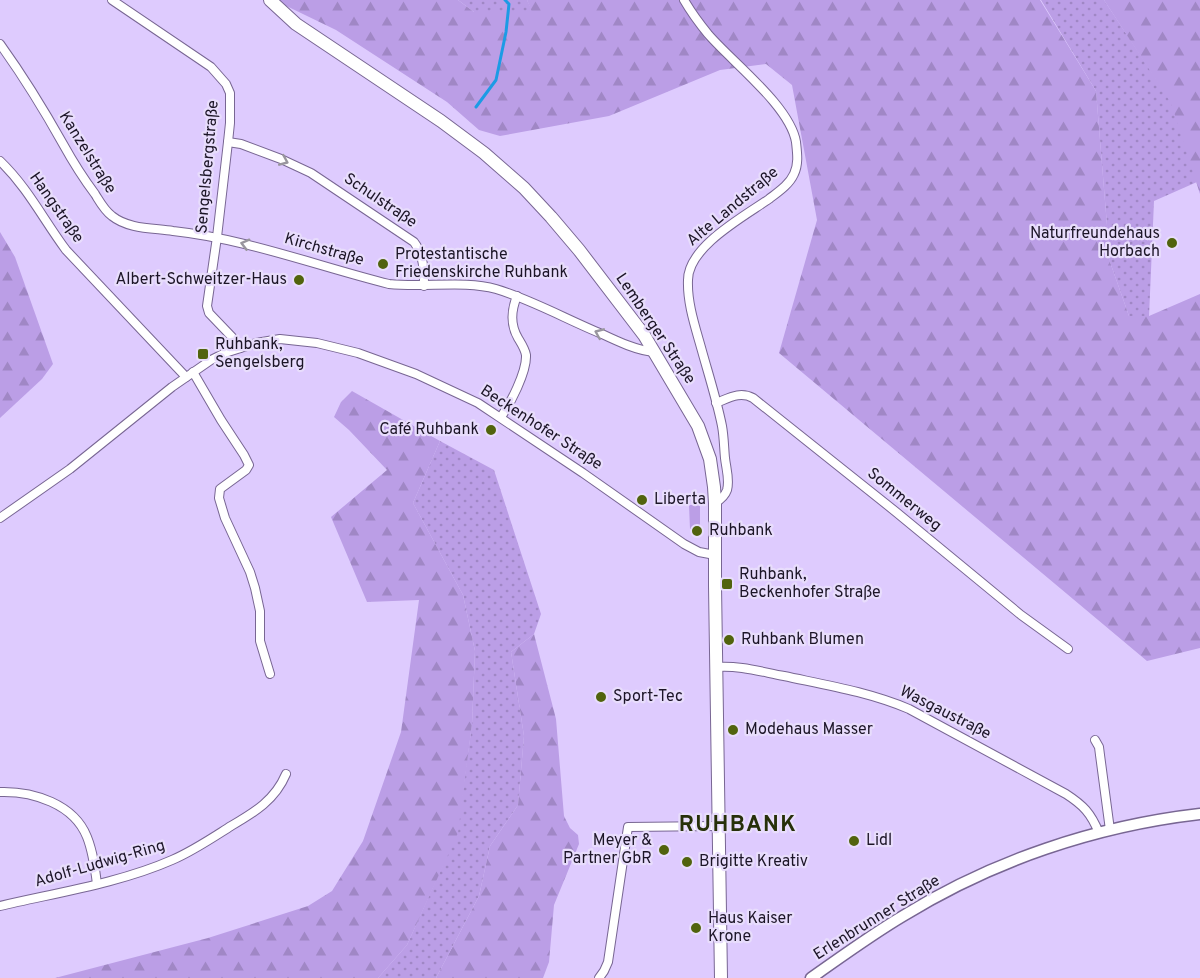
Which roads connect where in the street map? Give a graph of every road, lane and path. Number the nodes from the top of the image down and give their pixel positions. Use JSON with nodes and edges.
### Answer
{"nodes":[{"id":1,"x":112,"y":0,"type":"edge"},
{"id":2,"x":270,"y":0,"type":"edge"},
{"id":3,"x":684,"y":0,"type":"edge"},
{"id":4,"x":0,"y":44,"type":"edge"},
{"id":5,"x":228,"y":142,"type":"junction"},
{"id":6,"x":0,"y":161,"type":"edge"},
{"id":7,"x":217,"y":237,"type":"junction"},
{"id":8,"x":424,"y":286,"type":"junction"},
{"id":9,"x":517,"y":296,"type":"junction"},
{"id":10,"x":240,"y":348,"type":"junction"},
{"id":11,"x":654,"y":352,"type":"junction"},
{"id":12,"x":190,"y":374,"type":"junction"},
{"id":13,"x":716,"y":403,"type":"junction"},
{"id":14,"x":501,"y":417,"type":"junction"},
{"id":15,"x":715,"y":504,"type":"junction"},
{"id":16,"x":0,"y":518,"type":"edge"},
{"id":17,"x":715,"y":555,"type":"junction"},
{"id":18,"x":1068,"y":648,"type":"dead end"},
{"id":19,"x":716,"y":667,"type":"junction"},
{"id":20,"x":270,"y":674,"type":"dead end"},
{"id":21,"x":1095,"y":740,"type":"dead end"},
{"id":22,"x":286,"y":774,"type":"dead end"},
{"id":23,"x":0,"y":792,"type":"edge"},
{"id":24,"x":1200,"y":814,"type":"edge"},
{"id":25,"x":718,"y":826,"type":"junction"},
{"id":26,"x":1105,"y":831,"type":"junction"},
{"id":27,"x":98,"y":884,"type":"junction"},
{"id":28,"x":0,"y":906,"type":"edge"},
{"id":29,"x":599,"y":978,"type":"edge"},
{"id":30,"x":721,"y":978,"type":"edge"},
{"id":31,"x":811,"y":978,"type":"edge"}],
"edges":[{"from":1,"to":5,"type":"street","name":"Sengelsbergstraße"},
{"from":2,"to":11,"type":"main road","name":"Lemberger Straße"},
{"from":3,"to":13,"type":"street","name":"Alte Landstraße"},
{"from":4,"to":7,"type":"street","name":"Kanzelstraße"},
{"from":5,"to":7,"type":"street","name":"Sengelsbergstraße"},
{"from":5,"to":8,"type":"street","name":"Schulstraße","one_way":true},
{"from":6,"to":12,"type":"street","name":"Hangstraße"},
{"from":8,"to":7,"type":"street","name":"Kirchstraße","one_way":true},
{"from":7,"to":10,"type":"street","name":"Sengelsbergstraße"},
{"from":8,"to":9,"type":"street"},
{"from":11,"to":9,"type":"street","one_way":true},
{"from":9,"to":14,"type":"street"},
{"from":10,"to":12,"type":"street","name":"Beckenhofer Straße"},
{"from":10,"to":14,"type":"street","name":"Beckenhofer Straße"},
{"from":11,"to":15,"type":"main road","name":"Lemberger Straße"},
{"from":12,"to":16,"type":"street","name":"Beckenhofer Straße"},
{"from":12,"to":20,"type":"street","name":"Hangstraße"},
{"from":13,"to":15,"type":"street","name":"Alte Landstraße"},
{"from":13,"to":18,"type":"street","name":"Sommerweg"},
{"from":14,"to":17,"type":"street","name":"Beckenhofer Straße"},
{"from":15,"to":17,"type":"main road","name":"Lemberger Straße"},
{"from":17,"to":19,"type":"main road","name":"Lemberger Straße"},
{"from":19,"to":25,"type":"main road","name":"Lemberger Straße"},
{"from":19,"to":26,"type":"street","name":"Wasgaustraße"},
{"from":21,"to":26,"type":"street"},
{"from":22,"to":27,"type":"street","name":"Adolf-Ludwig-Ring"},
{"from":23,"to":27,"type":"street"},
{"from":24,"to":26,"type":"street","name":"Erlenbrunner Straße"},
{"from":25,"to":29,"type":"street"},
{"from":25,"to":30,"type":"main road","name":"Lemberger Straße"},
{"from":26,"to":31,"type":"street","name":"Erlenbrunner Straße"},
{"from":27,"to":28,"type":"street","name":"Adolf-Ludwig-Ring"}]}
